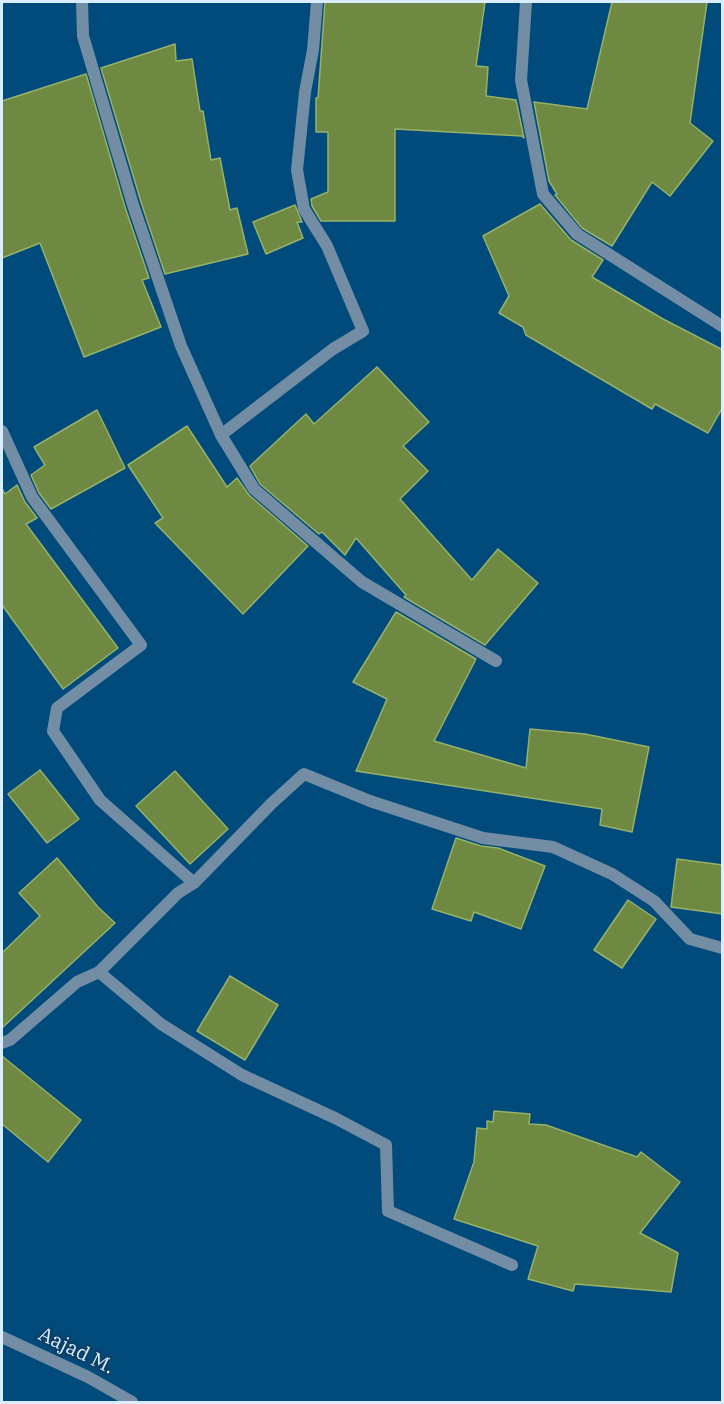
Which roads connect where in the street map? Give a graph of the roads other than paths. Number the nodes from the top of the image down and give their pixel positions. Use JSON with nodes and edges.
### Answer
{"nodes":[{"id":1,"x":82,"y":2,"type":"edge"},
{"id":2,"x":317,"y":2,"type":"edge"},
{"id":3,"x":526,"y":2,"type":"edge"},
{"id":4,"x":723,"y":326,"type":"edge"},
{"id":5,"x":2,"y":431,"type":"edge"},
{"id":6,"x":221,"y":435,"type":"junction"},
{"id":7,"x":496,"y":661,"type":"dead end"},
{"id":8,"x":194,"y":883,"type":"junction"},
{"id":9,"x":723,"y":948,"type":"edge"},
{"id":10,"x":99,"y":972,"type":"junction"},
{"id":11,"x":2,"y":1043,"type":"edge"},
{"id":12,"x":512,"y":1265,"type":"dead end"},
{"id":13,"x":2,"y":1337,"type":"edge"},
{"id":14,"x":132,"y":1402,"type":"edge"}],
"edges":[{"from":1,"to":6,"type":"street"},
{"from":2,"to":6,"type":"street"},
{"from":3,"to":4,"type":"street"},
{"from":5,"to":8,"type":"street"},
{"from":6,"to":7,"type":"street"},
{"from":8,"to":9,"type":"street"},
{"from":8,"to":10,"type":"street"},
{"from":10,"to":11,"type":"street"},
{"from":10,"to":12,"type":"street"},
{"from":13,"to":14,"type":"street","name":"Aajad M."}]}
